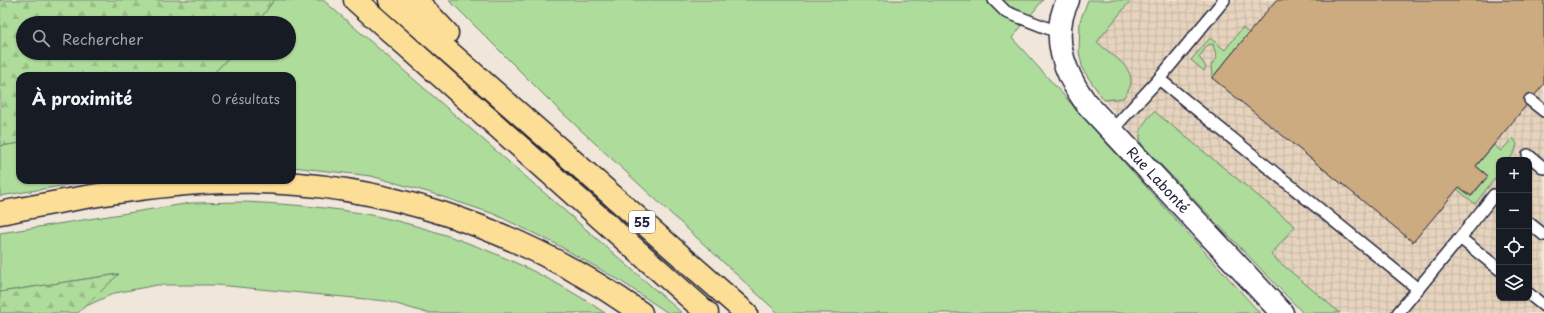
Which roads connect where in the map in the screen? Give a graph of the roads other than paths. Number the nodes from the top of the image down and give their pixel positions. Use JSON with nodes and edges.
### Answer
{"nodes":[{"id":1,"x":355,"y":0,"type":"edge"},
{"id":2,"x":390,"y":0,"type":"edge"},
{"id":3,"x":416,"y":0,"type":"edge"},
{"id":4,"x":994,"y":0,"type":"edge"},
{"id":5,"x":1068,"y":0,"type":"edge"},
{"id":6,"x":1224,"y":0,"type":"edge"},
{"id":7,"x":1060,"y":33,"type":"junction"},
{"id":8,"x":1159,"y":79,"type":"junction"},
{"id":9,"x":1530,"y":100,"type":"dead end"},
{"id":10,"x":1544,"y":111,"type":"edge"},
{"id":11,"x":538,"y":130,"type":"junction"},
{"id":12,"x":1112,"y":130,"type":"junction"},
{"id":13,"x":1528,"y":155,"type":"dead end"},
{"id":14,"x":1544,"y":168,"type":"edge"},
{"id":15,"x":201,"y":184,"type":"edge"},
{"id":16,"x":296,"y":184,"type":"edge"},
{"id":17,"x":1496,"y":197,"type":"edge"},
{"id":18,"x":0,"y":213,"type":"edge"},
{"id":19,"x":1532,"y":225,"type":"edge"},
{"id":20,"x":1544,"y":235,"type":"edge"},
{"id":21,"x":1460,"y":238,"type":"junction"},
{"id":22,"x":1496,"y":267,"type":"edge"},
{"id":23,"x":1418,"y":289,"type":"junction"},
{"id":24,"x":1532,"y":296,"type":"edge"},
{"id":25,"x":1544,"y":306,"type":"edge"},
{"id":26,"x":641,"y":313,"type":"edge"},
{"id":27,"x":707,"y":313,"type":"edge"},
{"id":28,"x":746,"y":313,"type":"edge"},
{"id":29,"x":1282,"y":313,"type":"edge"},
{"id":30,"x":1398,"y":313,"type":"edge"}],
"edges":[{"from":1,"to":27,"type":"highway"},
{"from":2,"to":11,"type":"highway"},
{"from":3,"to":11,"type":"highway"},
{"from":4,"to":7,"type":"lane"},
{"from":5,"to":7,"type":"street","name":"Rue Labonté"},
{"from":6,"to":8,"type":"lane"},
{"from":7,"to":12,"type":"street","name":"Rue Labonté"},
{"from":8,"to":12,"type":"lane"},
{"from":8,"to":23,"type":"lane"},
{"from":9,"to":10,"type":"lane"},
{"from":11,"to":28,"type":"highway","number":"55"},
{"from":12,"to":29,"type":"street","name":"Rue Labonté"},
{"from":13,"to":14,"type":"lane"},
{"from":15,"to":18,"type":"highway"},
{"from":16,"to":26,"type":"highway"},
{"from":17,"to":21,"type":"lane"},
{"from":19,"to":20,"type":"lane"},
{"from":21,"to":22,"type":"lane"},
{"from":21,"to":23,"type":"lane"},
{"from":23,"to":30,"type":"lane"},
{"from":24,"to":25,"type":"lane"}]}
